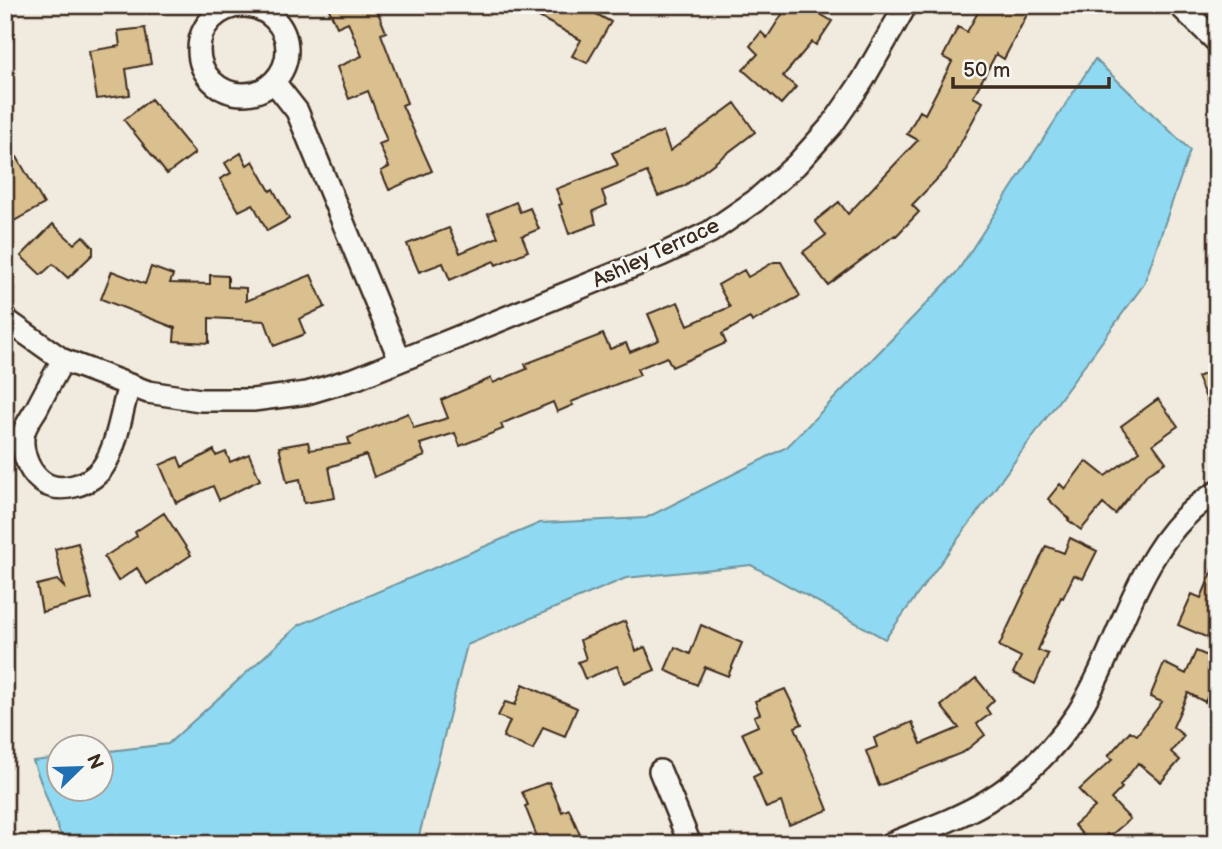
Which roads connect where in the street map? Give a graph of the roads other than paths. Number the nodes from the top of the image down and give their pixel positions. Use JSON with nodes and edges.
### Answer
{"nodes":[{"id":1,"x":906,"y":5,"type":"edge"},
{"id":2,"x":1179,"y":5,"type":"edge"},
{"id":3,"x":1217,"y":42,"type":"edge"},
{"id":4,"x":274,"y":82,"type":"junction"},
{"id":5,"x":5,"y":318,"type":"edge"},
{"id":6,"x":63,"y":360,"type":"junction"},
{"id":7,"x":400,"y":360,"type":"junction"},
{"id":8,"x":129,"y":385,"type":"junction"},
{"id":9,"x":1217,"y":492,"type":"edge"},
{"id":10,"x":660,"y":771,"type":"dead end"},
{"id":11,"x":690,"y":844,"type":"edge"},
{"id":12,"x":890,"y":844,"type":"edge"}],
"edges":[{"from":1,"to":7,"type":"street","name":"Ashley Terrace"},
{"from":2,"to":3,"type":"street"},
{"from":4,"to":4,"type":"street"},
{"from":4,"to":7,"type":"street"},
{"from":5,"to":6,"type":"street","name":"Ashley Terrace"},
{"from":6,"to":8,"type":"street","name":"Ashley Terrace"},
{"from":6,"to":8,"type":"street"},
{"from":7,"to":8,"type":"street","name":"Ashley Terrace"},
{"from":9,"to":12,"type":"street"},
{"from":10,"to":11,"type":"street"}]}
